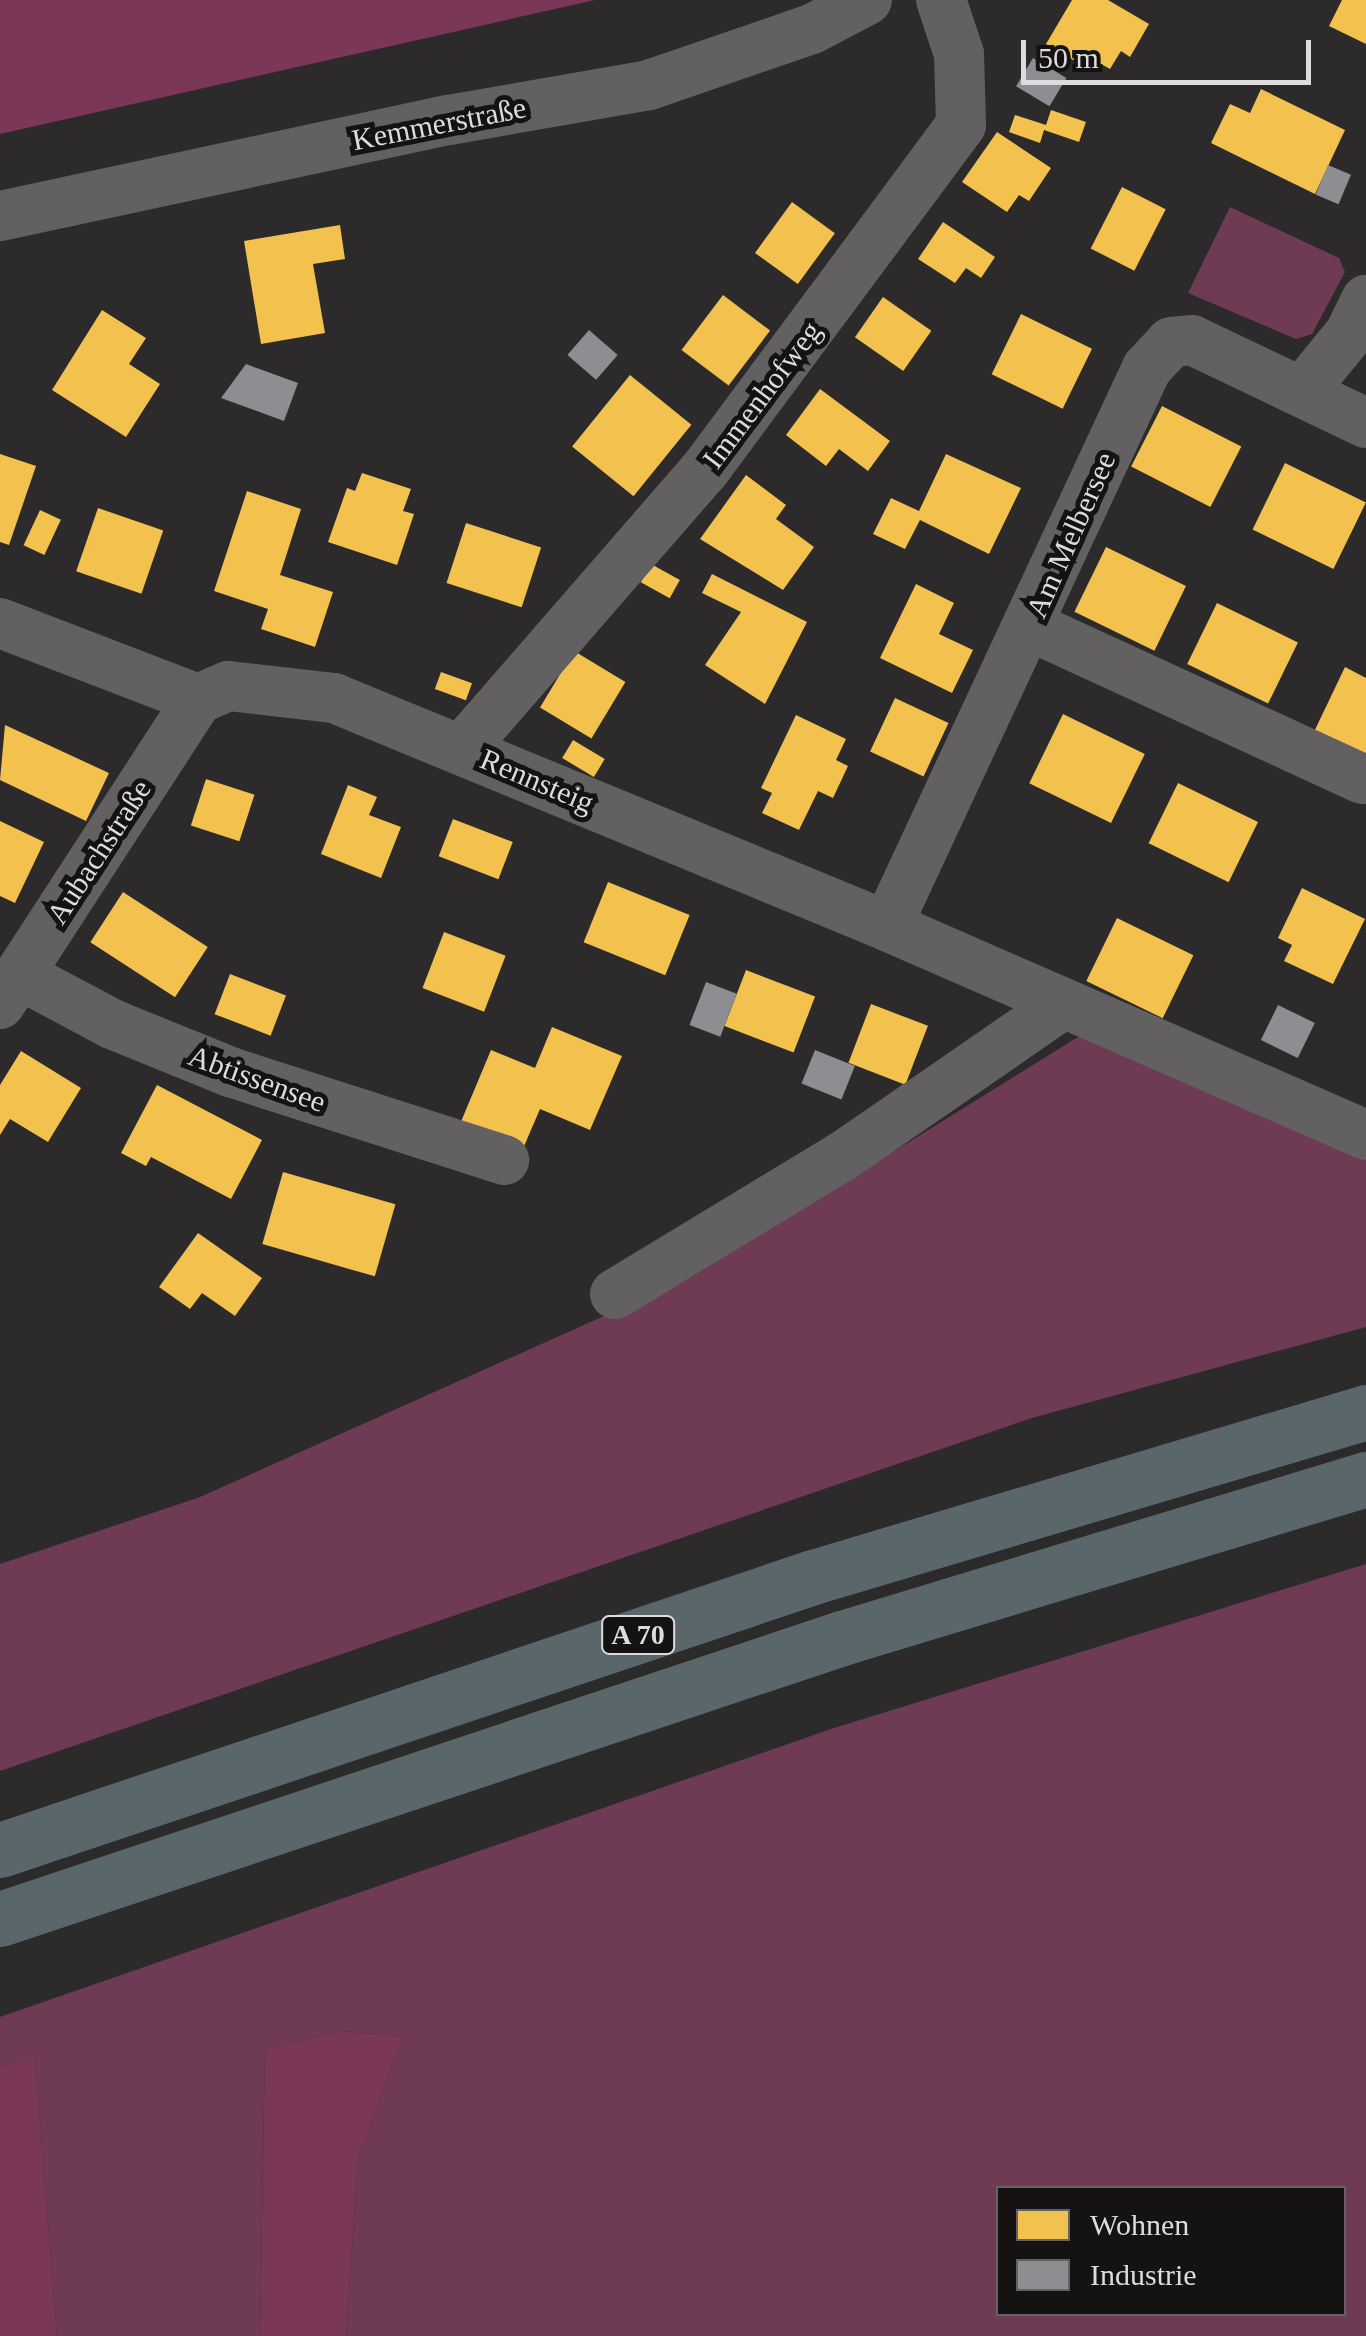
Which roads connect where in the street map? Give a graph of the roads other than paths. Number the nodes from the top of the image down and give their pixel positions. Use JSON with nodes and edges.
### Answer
{"nodes":[{"id":1,"x":867,"y":0,"type":"edge"},
{"id":2,"x":941,"y":0,"type":"edge"},
{"id":3,"x":0,"y":216,"type":"edge"},
{"id":4,"x":1366,"y":300,"type":"edge"},
{"id":5,"x":1302,"y":392,"type":"junction"},
{"id":6,"x":1366,"y":423,"type":"edge"},
{"id":7,"x":0,"y":623,"type":"edge"},
{"id":8,"x":1030,"y":626,"type":"junction"},
{"id":9,"x":198,"y":699,"type":"junction"},
{"id":10,"x":462,"y":750,"type":"junction"},
{"id":11,"x":1363,"y":779,"type":"dead end"},
{"id":12,"x":887,"y":926,"type":"junction"},
{"id":13,"x":10,"y":989,"type":"edge"},
{"id":14,"x":1062,"y":1004,"type":"junction"},
{"id":15,"x":1366,"y":1135,"type":"edge"},
{"id":16,"x":504,"y":1160,"type":"dead end"},
{"id":17,"x":614,"y":1294,"type":"dead end"},
{"id":18,"x":1366,"y":1412,"type":"edge"},
{"id":19,"x":1366,"y":1478,"type":"edge"},
{"id":20,"x":100,"y":1815,"type":"junction"},
{"id":21,"x":0,"y":1832,"type":"edge"},
{"id":22,"x":0,"y":1850,"type":"edge"},
{"id":23,"x":0,"y":1919,"type":"edge"}],
"edges":[{"from":1,"to":3,"type":"street","name":"Kemmerstraße"},
{"from":2,"to":10,"type":"street","name":"Immenhofweg"},
{"from":4,"to":5,"type":"street"},
{"from":5,"to":6,"type":"street","name":"Am Melbersee"},
{"from":5,"to":8,"type":"street","name":"Am Melbersee"},
{"from":7,"to":9,"type":"street"},
{"from":8,"to":11,"type":"street"},
{"from":8,"to":12,"type":"street","name":"Am Melbersee"},
{"from":9,"to":10,"type":"street","name":"Rennsteig"},
{"from":9,"to":13,"type":"street","name":"Aubachstraße"},
{"from":10,"to":12,"type":"street","name":"Rennsteig"},
{"from":12,"to":14,"type":"street","name":"Rennsteig"},
{"from":13,"to":16,"type":"street","name":"Abtissensee"},
{"from":14,"to":15,"type":"street","name":"Rennsteig"},
{"from":14,"to":17,"type":"street"},
{"from":18,"to":20,"type":"highway","number":"A 70"},
{"from":19,"to":23,"type":"highway","number":"A 70"},
{"from":20,"to":21,"type":"highway"},
{"from":20,"to":22,"type":"highway","number":"A 70"}]}
